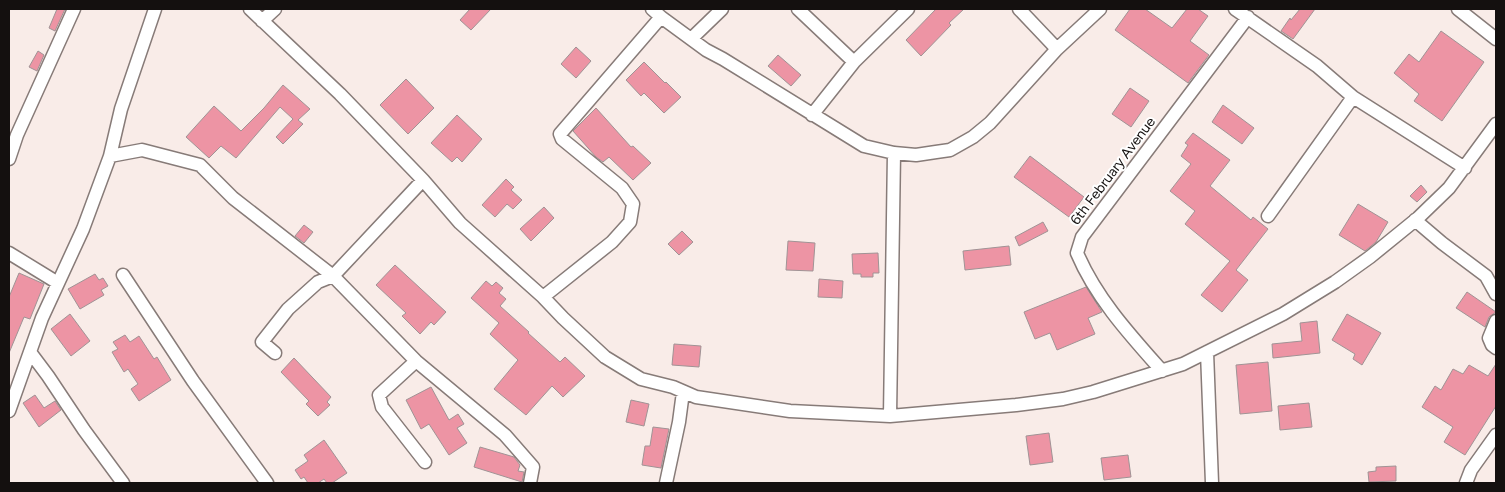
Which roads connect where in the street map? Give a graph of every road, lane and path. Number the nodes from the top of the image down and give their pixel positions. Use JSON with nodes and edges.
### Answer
{"nodes":[{"id":1,"x":74,"y":9,"type":"edge"},
{"id":2,"x":155,"y":9,"type":"edge"},
{"id":3,"x":250,"y":9,"type":"edge"},
{"id":4,"x":275,"y":9,"type":"edge"},
{"id":5,"x":722,"y":9,"type":"edge"},
{"id":6,"x":798,"y":9,"type":"edge"},
{"id":7,"x":908,"y":9,"type":"edge"},
{"id":8,"x":1019,"y":9,"type":"edge"},
{"id":9,"x":1100,"y":9,"type":"edge"},
{"id":10,"x":1235,"y":9,"type":"edge"},
{"id":11,"x":1458,"y":9,"type":"edge"},
{"id":12,"x":657,"y":13,"type":"edge"},
{"id":13,"x":1248,"y":17,"type":"junction"},
{"id":14,"x":262,"y":21,"type":"junction"},
{"id":15,"x":691,"y":39,"type":"junction"},
{"id":16,"x":1496,"y":39,"type":"edge"},
{"id":17,"x":1057,"y":48,"type":"junction"},
{"id":18,"x":854,"y":62,"type":"junction"},
{"id":19,"x":1353,"y":97,"type":"junction"},
{"id":20,"x":812,"y":115,"type":"junction"},
{"id":21,"x":1496,"y":124,"type":"edge"},
{"id":22,"x":894,"y":153,"type":"junction"},
{"id":23,"x":110,"y":156,"type":"junction"},
{"id":24,"x":9,"y":159,"type":"edge"},
{"id":25,"x":1465,"y":168,"type":"junction"},
{"id":26,"x":423,"y":180,"type":"junction"},
{"id":27,"x":1268,"y":216,"type":"dead end"},
{"id":28,"x":1415,"y":220,"type":"junction"},
{"id":29,"x":9,"y":254,"type":"edge"},
{"id":30,"x":123,"y":275,"type":"dead end"},
{"id":31,"x":332,"y":276,"type":"junction"},
{"id":32,"x":58,"y":283,"type":"junction"},
{"id":33,"x":1496,"y":294,"type":"edge"},
{"id":34,"x":543,"y":297,"type":"junction"},
{"id":35,"x":1496,"y":321,"type":"edge"},
{"id":36,"x":1496,"y":348,"type":"edge"},
{"id":37,"x":30,"y":352,"type":"junction"},
{"id":38,"x":1207,"y":352,"type":"junction"},
{"id":39,"x":275,"y":353,"type":"dead end"},
{"id":40,"x":416,"y":360,"type":"junction"},
{"id":41,"x":1162,"y":371,"type":"junction"},
{"id":42,"x":683,"y":392,"type":"junction"},
{"id":43,"x":9,"y":410,"type":"edge"},
{"id":44,"x":890,"y":416,"type":"junction"},
{"id":45,"x":1496,"y":435,"type":"edge"},
{"id":46,"x":424,"y":462,"type":"dead end"},
{"id":47,"x":123,"y":483,"type":"edge"},
{"id":48,"x":267,"y":483,"type":"edge"},
{"id":49,"x":530,"y":483,"type":"edge"},
{"id":50,"x":666,"y":483,"type":"edge"},
{"id":51,"x":1212,"y":483,"type":"edge"},
{"id":52,"x":1466,"y":483,"type":"edge"}],
"edges":[{"from":1,"to":24,"type":"street"},
{"from":2,"to":23,"type":"street"},
{"from":3,"to":14,"type":"street"},
{"from":4,"to":14,"type":"street"},
{"from":5,"to":15,"type":"street"},
{"from":6,"to":18,"type":"street"},
{"from":7,"to":18,"type":"street"},
{"from":8,"to":17,"type":"street"},
{"from":9,"to":17,"type":"street"},
{"from":10,"to":13,"type":"street"},
{"from":11,"to":16,"type":"street"},
{"from":12,"to":15,"type":"street"},
{"from":12,"to":34,"type":"street"},
{"from":13,"to":19,"type":"street"},
{"from":13,"to":41,"type":"street","name":"6th February Avenue"},
{"from":14,"to":26,"type":"street"},
{"from":15,"to":20,"type":"street"},
{"from":17,"to":22,"type":"street"},
{"from":18,"to":20,"type":"street"},
{"from":19,"to":25,"type":"street"},
{"from":19,"to":27,"type":"street"},
{"from":20,"to":22,"type":"street"},
{"from":21,"to":25,"type":"street"},
{"from":22,"to":44,"type":"street"},
{"from":23,"to":31,"type":"street"},
{"from":23,"to":32,"type":"street"},
{"from":25,"to":28,"type":"street"},
{"from":26,"to":31,"type":"street"},
{"from":26,"to":34,"type":"street"},
{"from":28,"to":33,"type":"street"},
{"from":28,"to":38,"type":"street"},
{"from":29,"to":32,"type":"street"},
{"from":30,"to":48,"type":"street"},
{"from":31,"to":39,"type":"street"},
{"from":31,"to":40,"type":"street"},
{"from":32,"to":37,"type":"street"},
{"from":34,"to":42,"type":"street"},
{"from":35,"to":36,"type":"street"},
{"from":37,"to":43,"type":"street"},
{"from":37,"to":47,"type":"street"},
{"from":38,"to":41,"type":"street"},
{"from":38,"to":51,"type":"street"},
{"from":40,"to":46,"type":"street"},
{"from":40,"to":49,"type":"street"},
{"from":41,"to":44,"type":"street"},
{"from":42,"to":44,"type":"street"},
{"from":42,"to":50,"type":"street"},
{"from":45,"to":52,"type":"street"}]}
